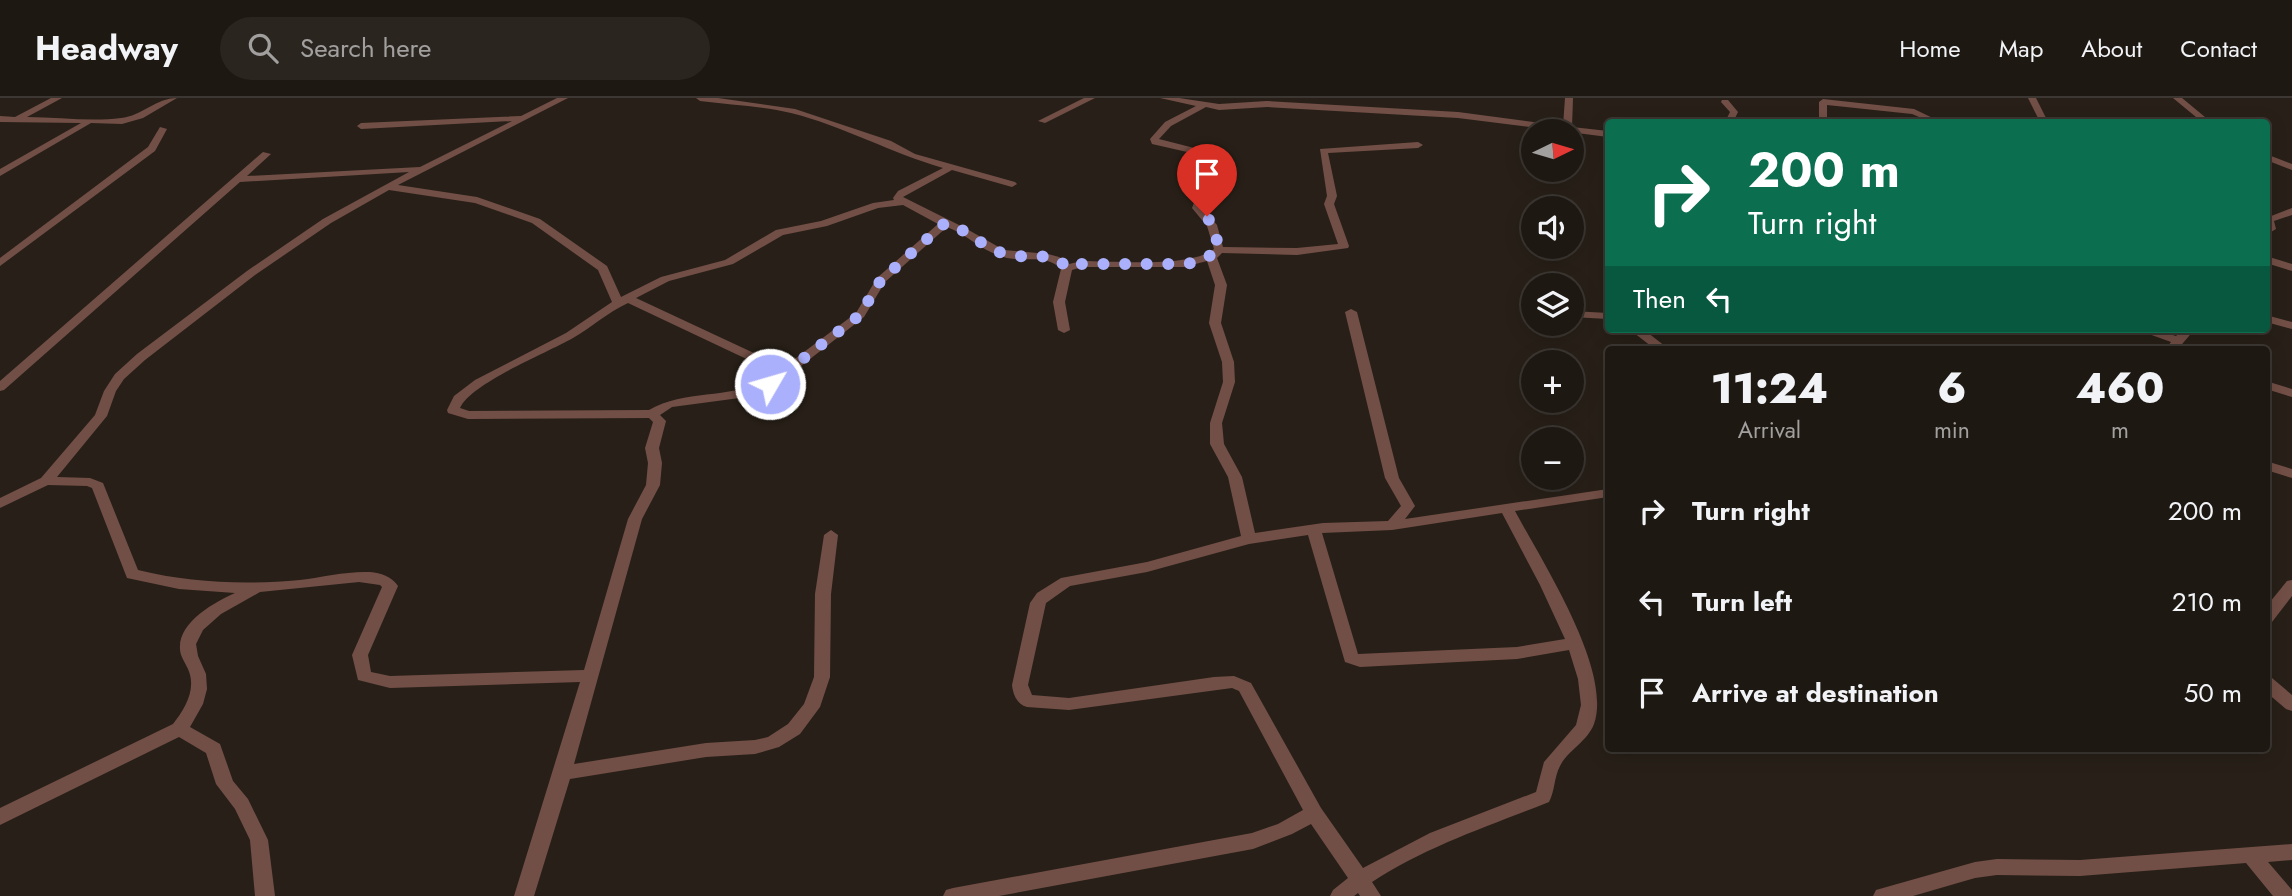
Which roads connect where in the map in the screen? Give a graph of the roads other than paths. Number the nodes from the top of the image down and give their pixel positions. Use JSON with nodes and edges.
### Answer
{"nodes":[{"id":1,"x":58,"y":98,"type":"edge"},
{"id":2,"x":173,"y":98,"type":"edge"},
{"id":3,"x":564,"y":98,"type":"edge"},
{"id":4,"x":700,"y":98,"type":"edge"},
{"id":5,"x":1091,"y":98,"type":"edge"},
{"id":6,"x":1164,"y":98,"type":"edge"},
{"id":7,"x":1359,"y":98,"type":"edge"},
{"id":8,"x":1569,"y":98,"type":"edge"},
{"id":9,"x":2032,"y":98,"type":"edge"},
{"id":10,"x":2176,"y":98,"type":"edge"},
{"id":11,"x":1725,"y":102,"type":"dead end"},
{"id":12,"x":1204,"y":105,"type":"junction"},
{"id":13,"x":1356,"y":110,"type":"junction"},
{"id":14,"x":528,"y":118,"type":"junction"},
{"id":15,"x":0,"y":119,"type":"edge"},
{"id":16,"x":17,"y":119,"type":"junction"},
{"id":17,"x":1568,"y":119,"type":"edge"},
{"id":18,"x":1730,"y":119,"type":"edge"},
{"id":19,"x":1823,"y":119,"type":"edge"},
{"id":20,"x":1930,"y":119,"type":"edge"},
{"id":21,"x":2042,"y":119,"type":"edge"},
{"id":22,"x":2203,"y":119,"type":"edge"},
{"id":23,"x":1042,"y":121,"type":"dead end"},
{"id":24,"x":89,"y":122,"type":"junction"},
{"id":25,"x":1521,"y":124,"type":"edge"},
{"id":26,"x":361,"y":126,"type":"dead end"},
{"id":27,"x":163,"y":129,"type":"dead end"},
{"id":28,"x":1584,"y":132,"type":"edge"},
{"id":29,"x":1605,"y":134,"type":"edge"},
{"id":30,"x":1418,"y":145,"type":"dead end"},
{"id":31,"x":266,"y":154,"type":"dead end"},
{"id":32,"x":2270,"y":158,"type":"edge"},
{"id":33,"x":951,"y":167,"type":"junction"},
{"id":34,"x":2292,"y":167,"type":"edge"},
{"id":35,"x":421,"y":169,"type":"junction"},
{"id":36,"x":2,"y":171,"type":"edge"},
{"id":37,"x":238,"y":179,"type":"junction"},
{"id":38,"x":1012,"y":184,"type":"dead end"},
{"id":39,"x":387,"y":187,"type":"junction"},
{"id":40,"x":901,"y":202,"type":"junction"},
{"id":41,"x":2292,"y":211,"type":"edge"},
{"id":42,"x":2270,"y":219,"type":"edge"},
{"id":43,"x":945,"y":223,"type":"junction"},
{"id":44,"x":1215,"y":254,"type":"junction"},
{"id":45,"x":2270,"y":260,"type":"edge"},
{"id":46,"x":0,"y":263,"type":"edge"},
{"id":47,"x":1067,"y":268,"type":"junction"},
{"id":48,"x":2292,"y":268,"type":"edge"},
{"id":49,"x":623,"y":301,"type":"junction"},
{"id":50,"x":1351,"y":312,"type":"dead end"},
{"id":51,"x":1584,"y":315,"type":"edge"},
{"id":52,"x":1605,"y":316,"type":"edge"},
{"id":53,"x":2270,"y":319,"type":"edge"},
{"id":54,"x":2292,"y":327,"type":"edge"},
{"id":55,"x":1064,"y":330,"type":"dead end"},
{"id":56,"x":1641,"y":333,"type":"edge"},
{"id":57,"x":2149,"y":333,"type":"edge"},
{"id":58,"x":1658,"y":346,"type":"edge"},
{"id":59,"x":2175,"y":346,"type":"edge"},
{"id":60,"x":784,"y":372,"type":"junction"},
{"id":61,"x":2270,"y":386,"type":"edge"},
{"id":62,"x":0,"y":387,"type":"edge"},
{"id":63,"x":2292,"y":393,"type":"edge"},
{"id":64,"x":652,"y":414,"type":"junction"},
{"id":65,"x":2270,"y":467,"type":"edge"},
{"id":66,"x":2292,"y":474,"type":"edge"},
{"id":67,"x":46,"y":481,"type":"junction"},
{"id":68,"x":1605,"y":493,"type":"edge"},
{"id":69,"x":0,"y":504,"type":"edge"},
{"id":70,"x":1507,"y":509,"type":"junction"},
{"id":71,"x":1392,"y":525,"type":"junction"},
{"id":72,"x":1314,"y":529,"type":"junction"},
{"id":73,"x":831,"y":535,"type":"dead end"},
{"id":74,"x":1249,"y":539,"type":"junction"},
{"id":75,"x":2292,"y":584,"type":"edge"},
{"id":76,"x":257,"y":589,"type":"junction"},
{"id":77,"x":2270,"y":613,"type":"edge"},
{"id":78,"x":1574,"y":643,"type":"junction"},
{"id":79,"x":589,"y":676,"type":"junction"},
{"id":80,"x":2270,"y":686,"type":"edge"},
{"id":81,"x":2292,"y":705,"type":"edge"},
{"id":82,"x":179,"y":729,"type":"junction"},
{"id":83,"x":563,"y":773,"type":"junction"},
{"id":84,"x":1314,"y":813,"type":"junction"},
{"id":85,"x":0,"y":817,"type":"edge"},
{"id":86,"x":2292,"y":852,"type":"edge"},
{"id":87,"x":2250,"y":854,"type":"junction"},
{"id":88,"x":1364,"y":888,"type":"edge"},
{"id":89,"x":265,"y":896,"type":"edge"},
{"id":90,"x":524,"y":896,"type":"edge"},
{"id":91,"x":953,"y":896,"type":"edge"},
{"id":92,"x":1340,"y":896,"type":"edge"},
{"id":93,"x":1883,"y":896,"type":"edge"},
{"id":94,"x":2285,"y":896,"type":"edge"}],
"edges":[{"from":1,"to":16,"type":"street"},
{"from":2,"to":24,"type":"street"},
{"from":3,"to":14,"type":"street"},
{"from":4,"to":33,"type":"street"},
{"from":5,"to":23,"type":"street"},
{"from":6,"to":12,"type":"street"},
{"from":7,"to":13,"type":"street"},
{"from":8,"to":17,"type":"street"},
{"from":9,"to":21,"type":"street"},
{"from":10,"to":22,"type":"street"},
{"from":11,"to":18,"type":"street"},
{"from":12,"to":13,"type":"street"},
{"from":12,"to":44,"type":"street"},
{"from":13,"to":25,"type":"street"},
{"from":14,"to":26,"type":"street"},
{"from":14,"to":35,"type":"street"},
{"from":15,"to":16,"type":"street"},
{"from":16,"to":24,"type":"street"},
{"from":19,"to":20,"type":"street"},
{"from":24,"to":36,"type":"street"},
{"from":27,"to":46,"type":"street"},
{"from":28,"to":29,"type":"street"},
{"from":30,"to":44,"type":"street"},
{"from":31,"to":37,"type":"street"},
{"from":32,"to":34,"type":"street"},
{"from":33,"to":38,"type":"street"},
{"from":33,"to":40,"type":"street"},
{"from":35,"to":37,"type":"street"},
{"from":35,"to":39,"type":"street"},
{"from":37,"to":62,"type":"street"},
{"from":39,"to":49,"type":"street"},
{"from":39,"to":67,"type":"street"},
{"from":40,"to":43,"type":"street"},
{"from":40,"to":49,"type":"street"},
{"from":41,"to":42,"type":"street"},
{"from":43,"to":47,"type":"street"},
{"from":43,"to":60,"type":"street"},
{"from":44,"to":47,"type":"street"},
{"from":44,"to":74,"type":"street"},
{"from":45,"to":48,"type":"street"},
{"from":47,"to":55,"type":"street"},
{"from":49,"to":60,"type":"street"},
{"from":49,"to":64,"type":"street"},
{"from":50,"to":71,"type":"street"},
{"from":51,"to":52,"type":"street"},
{"from":53,"to":54,"type":"street"},
{"from":56,"to":58,"type":"street"},
{"from":57,"to":59,"type":"street"},
{"from":60,"to":64,"type":"street"},
{"from":61,"to":63,"type":"street"},
{"from":64,"to":79,"type":"street"},
{"from":65,"to":66,"type":"street"},
{"from":67,"to":69,"type":"street"},
{"from":67,"to":76,"type":"street"},
{"from":68,"to":70,"type":"street"},
{"from":70,"to":71,"type":"street"},
{"from":70,"to":78,"type":"street"},
{"from":71,"to":72,"type":"street"},
{"from":72,"to":74,"type":"street"},
{"from":72,"to":78,"type":"street"},
{"from":73,"to":83,"type":"street"},
{"from":74,"to":84,"type":"street"},
{"from":75,"to":77,"type":"street"},
{"from":76,"to":79,"type":"street"},
{"from":76,"to":82,"type":"street"},
{"from":78,"to":88,"type":"street"},
{"from":79,"to":83,"type":"street"},
{"from":80,"to":81,"type":"street"},
{"from":82,"to":85,"type":"street"},
{"from":82,"to":89,"type":"street"},
{"from":83,"to":90,"type":"street"},
{"from":84,"to":88,"type":"street"},
{"from":84,"to":91,"type":"street"},
{"from":86,"to":87,"type":"street"},
{"from":87,"to":93,"type":"street"},
{"from":87,"to":94,"type":"street"},
{"from":88,"to":92,"type":"street"}]}
